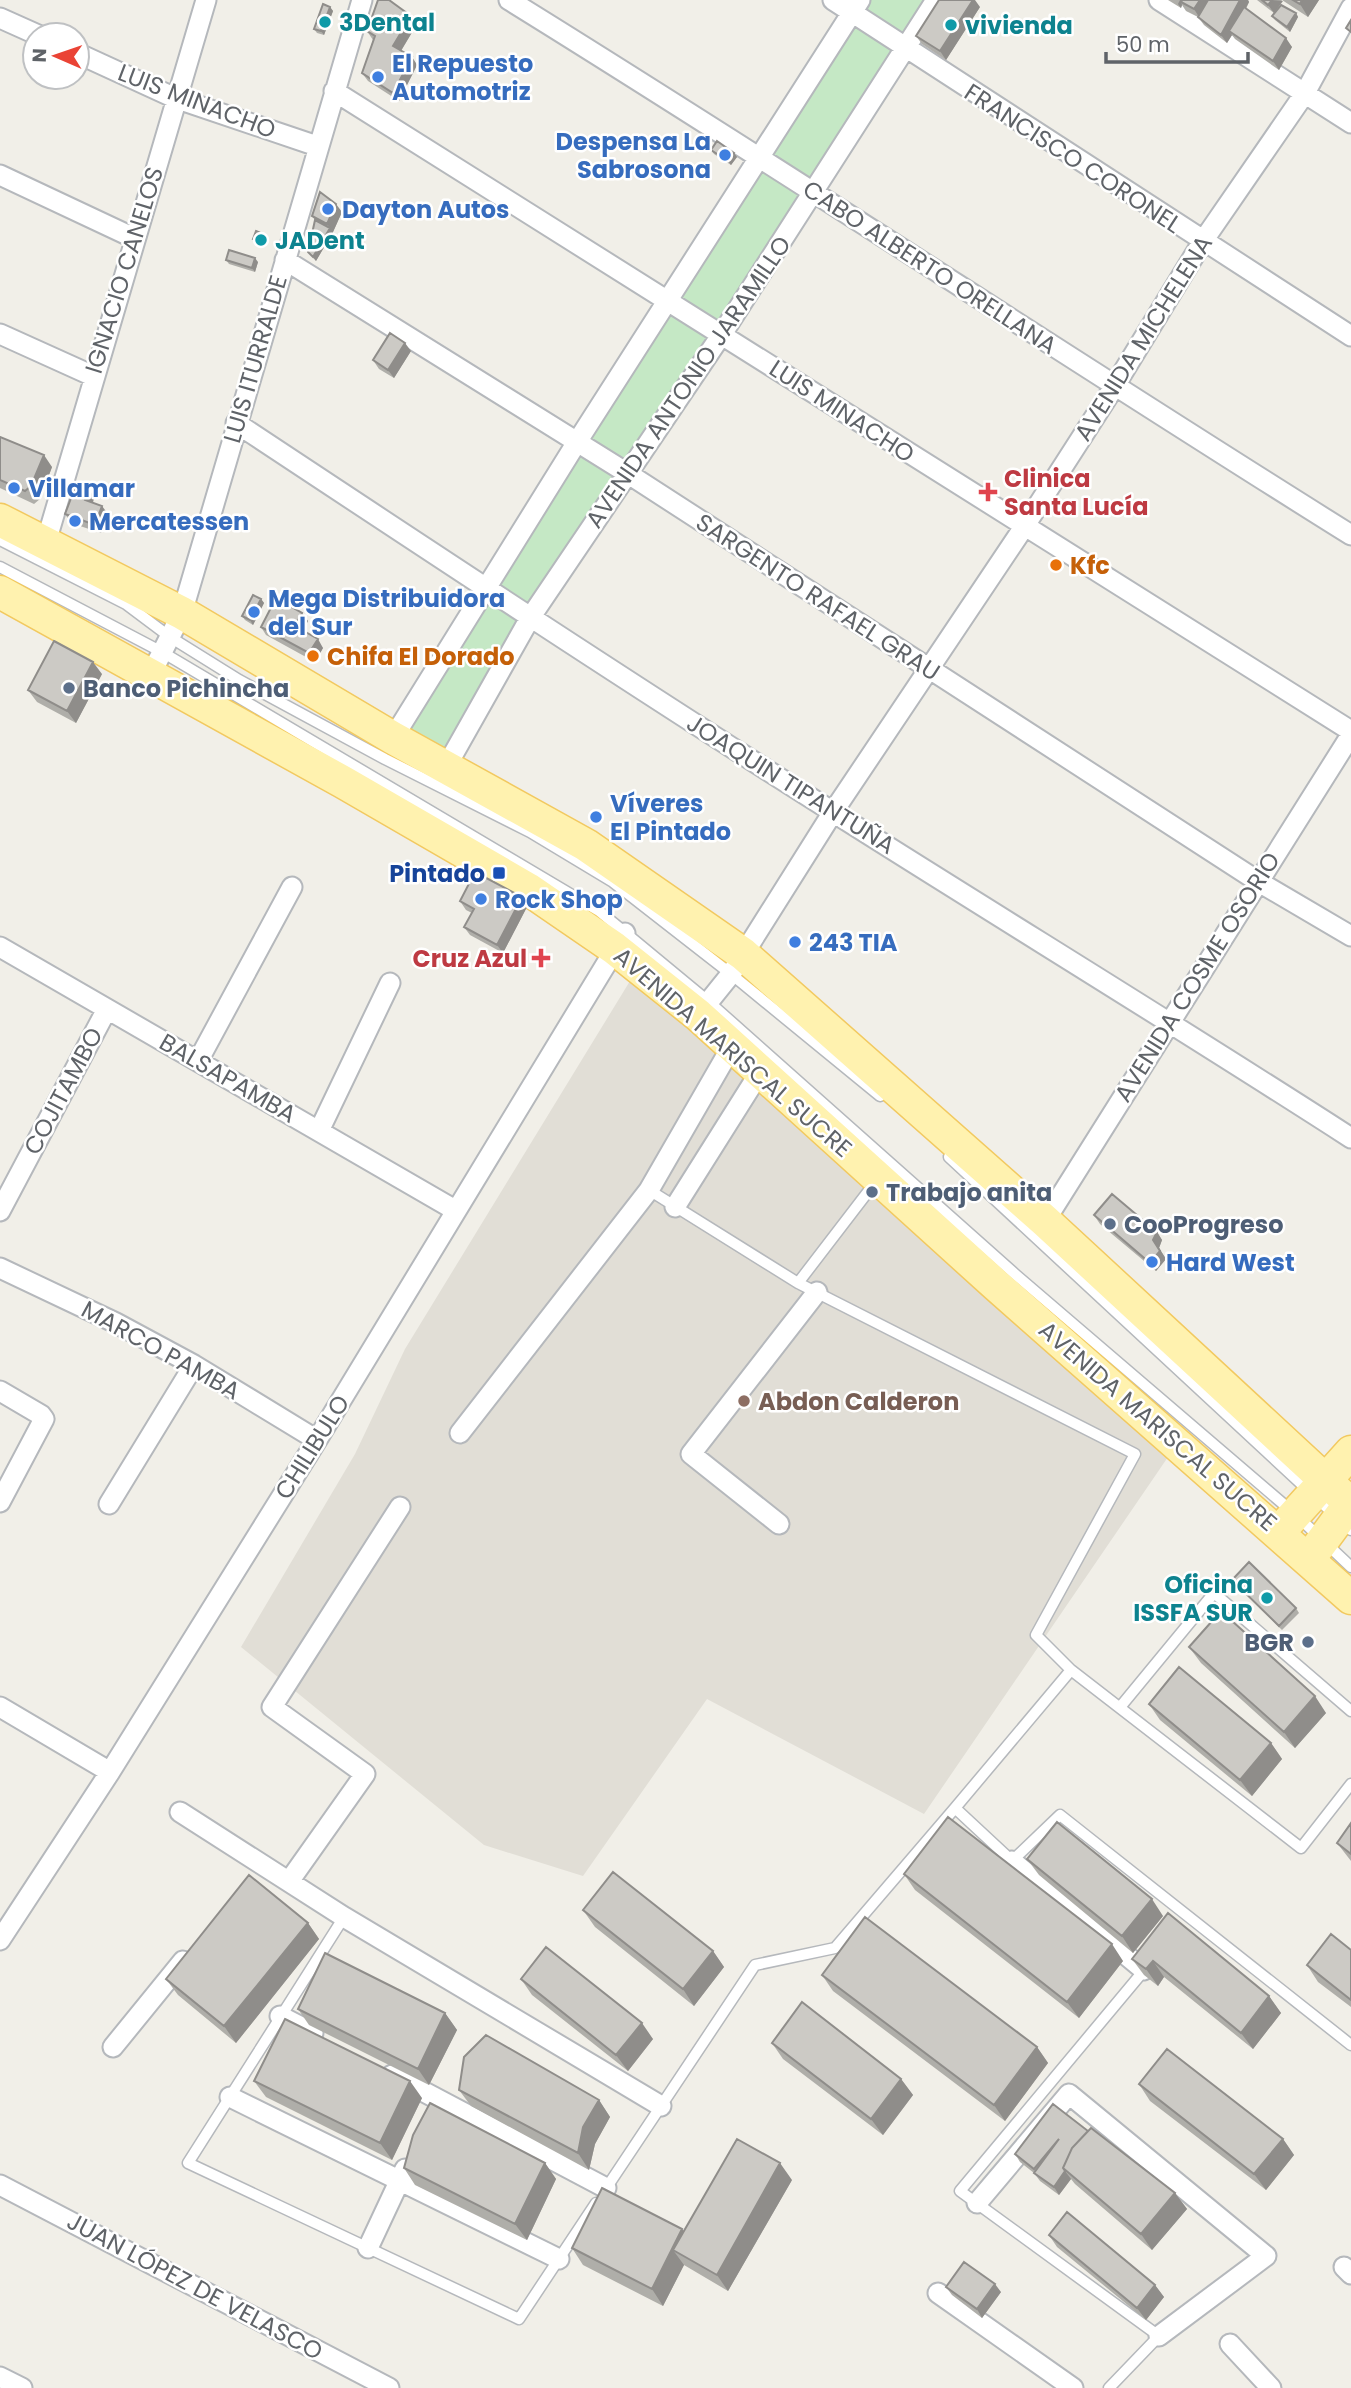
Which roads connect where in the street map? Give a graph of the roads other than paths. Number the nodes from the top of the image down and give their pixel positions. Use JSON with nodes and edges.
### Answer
{"nodes":[{"id":1,"x":206,"y":0,"type":"edge"},
{"id":2,"x":362,"y":0,"type":"edge"},
{"id":3,"x":509,"y":0,"type":"edge"},
{"id":4,"x":833,"y":0,"type":"edge"},
{"id":5,"x":936,"y":0,"type":"edge"},
{"id":6,"x":1159,"y":0,"type":"edge"},
{"id":7,"x":856,"y":6,"type":"edge"},
{"id":8,"x":1351,"y":8,"type":"edge"},
{"id":9,"x":0,"y":18,"type":"edge"},
{"id":10,"x":21,"y":27,"type":"edge"},
{"id":11,"x":905,"y":49,"type":"junction"},
{"id":12,"x":91,"y":59,"type":"edge"},
{"id":13,"x":334,"y":91,"type":"junction"},
{"id":14,"x":1305,"y":93,"type":"junction"},
{"id":15,"x":175,"y":98,"type":"junction"},
{"id":16,"x":1351,"y":123,"type":"edge"},
{"id":17,"x":317,"y":146,"type":"junction"},
{"id":18,"x":759,"y":155,"type":"junction"},
{"id":19,"x":0,"y":175,"type":"edge"},
{"id":20,"x":814,"y":192,"type":"junction"},
{"id":21,"x":134,"y":238,"type":"junction"},
{"id":22,"x":1203,"y":241,"type":"junction"},
{"id":23,"x":285,"y":260,"type":"junction"},
{"id":24,"x":666,"y":302,"type":"junction"},
{"id":25,"x":0,"y":334,"type":"edge"},
{"id":26,"x":722,"y":334,"type":"junction"},
{"id":27,"x":1351,"y":336,"type":"edge"},
{"id":28,"x":93,"y":376,"type":"junction"},
{"id":29,"x":1114,"y":387,"type":"junction"},
{"id":30,"x":236,"y":423,"type":"junction"},
{"id":31,"x":577,"y":442,"type":"junction"},
{"id":32,"x":627,"y":473,"type":"junction"},
{"id":33,"x":0,"y":520,"type":"edge"},
{"id":34,"x":1024,"y":527,"type":"junction"},
{"id":35,"x":1351,"y":535,"type":"edge"},
{"id":36,"x":0,"y":540,"type":"edge"},
{"id":37,"x":46,"y":542,"type":"junction"},
{"id":38,"x":0,"y":567,"type":"edge"},
{"id":39,"x":486,"y":589,"type":"junction"},
{"id":40,"x":0,"y":592,"type":"edge"},
{"id":41,"x":530,"y":618,"type":"junction"},
{"id":42,"x":166,"y":644,"type":"junction"},
{"id":43,"x":928,"y":669,"type":"junction"},
{"id":44,"x":1351,"y":733,"type":"edge"},
{"id":45,"x":393,"y":738,"type":"junction"},
{"id":46,"x":446,"y":767,"type":"junction"},
{"id":47,"x":833,"y":812,"type":"junction"},
{"id":48,"x":1259,"y":882,"type":"junction"},
{"id":49,"x":292,"y":887,"type":"dead end"},
{"id":50,"x":1351,"y":936,"type":"edge"},
{"id":51,"x":619,"y":940,"type":"junction"},
{"id":52,"x":0,"y":947,"type":"edge"},
{"id":53,"x":737,"y":964,"type":"junction"},
{"id":54,"x":390,"y":983,"type":"dead end"},
{"id":55,"x":703,"y":1008,"type":"junction"},
{"id":56,"x":107,"y":1009,"type":"junction"},
{"id":57,"x":1168,"y":1020,"type":"junction"},
{"id":58,"x":732,"y":1046,"type":"junction"},
{"id":59,"x":198,"y":1061,"type":"junction"},
{"id":60,"x":760,"y":1072,"type":"junction"},
{"id":61,"x":891,"y":1105,"type":"dead end"},
{"id":62,"x":319,"y":1130,"type":"junction"},
{"id":63,"x":1351,"y":1138,"type":"edge"},
{"id":64,"x":943,"y":1151,"type":"dead end"},
{"id":65,"x":878,"y":1179,"type":"junction"},
{"id":66,"x":649,"y":1190,"type":"junction"},
{"id":67,"x":675,"y":1207,"type":"junction"},
{"id":68,"x":455,"y":1210,"type":"junction"},
{"id":69,"x":0,"y":1211,"type":"edge"},
{"id":70,"x":1045,"y":1221,"type":"junction"},
{"id":71,"x":0,"y":1268,"type":"edge"},
{"id":72,"x":798,"y":1283,"type":"junction"},
{"id":73,"x":817,"y":1292,"type":"junction"},
{"id":74,"x":194,"y":1365,"type":"junction"},
{"id":75,"x":0,"y":1391,"type":"edge"},
{"id":76,"x":460,"y":1433,"type":"dead end"},
{"id":77,"x":317,"y":1440,"type":"junction"},
{"id":78,"x":1351,"y":1452,"type":"edge"},
{"id":79,"x":0,"y":1502,"type":"edge"},
{"id":80,"x":108,"y":1504,"type":"dead end"},
{"id":81,"x":1303,"y":1505,"type":"junction"},
{"id":82,"x":400,"y":1507,"type":"dead end"},
{"id":83,"x":1339,"y":1523,"type":"edge"},
{"id":84,"x":779,"y":1524,"type":"dead end"},
{"id":85,"x":1351,"y":1567,"type":"edge"},
{"id":86,"x":1351,"y":1598,"type":"edge"},
{"id":87,"x":1071,"y":1670,"type":"junction"},
{"id":88,"x":1121,"y":1706,"type":"junction"},
{"id":89,"x":0,"y":1707,"type":"edge"},
{"id":90,"x":1351,"y":1711,"type":"edge"},
{"id":91,"x":110,"y":1772,"type":"junction"},
{"id":92,"x":1351,"y":1784,"type":"edge"},
{"id":93,"x":955,"y":1808,"type":"junction"},
{"id":94,"x":180,"y":1812,"type":"dead end"},
{"id":95,"x":1012,"y":1861,"type":"junction"},
{"id":96,"x":264,"y":1863,"type":"junction"},
{"id":97,"x":290,"y":1880,"type":"junction"},
{"id":98,"x":249,"y":1881,"type":"edge"},
{"id":99,"x":1185,"y":1914,"type":"junction"},
{"id":100,"x":344,"y":1917,"type":"junction"},
{"id":101,"x":1177,"y":1925,"type":"edge"},
{"id":102,"x":0,"y":1940,"type":"edge"},
{"id":103,"x":192,"y":1951,"type":"edge"},
{"id":104,"x":1148,"y":1964,"type":"joint"},
{"id":105,"x":280,"y":2016,"type":"junction"},
{"id":106,"x":328,"y":2041,"type":"edge"},
{"id":107,"x":1351,"y":2045,"type":"edge"},
{"id":108,"x":113,"y":2047,"type":"dead end"},
{"id":109,"x":377,"y":2067,"type":"edge"},
{"id":110,"x":230,"y":2097,"type":"junction"},
{"id":111,"x":661,"y":2106,"type":"junction"},
{"id":112,"x":414,"y":2148,"type":"edge"},
{"id":113,"x":0,"y":2185,"type":"edge"},
{"id":114,"x":607,"y":2188,"type":"junction"},
{"id":115,"x":977,"y":2203,"type":"junction"},
{"id":116,"x":368,"y":2248,"type":"junction"},
{"id":117,"x":559,"y":2259,"type":"junction"},
{"id":118,"x":938,"y":2293,"type":"dead end"},
{"id":119,"x":1159,"y":2336,"type":"junction"},
{"id":120,"x":1230,"y":2344,"type":"dead end"},
{"id":121,"x":0,"y":2376,"type":"edge"},
{"id":122,"x":22,"y":2388,"type":"edge"},
{"id":123,"x":389,"y":2388,"type":"edge"},
{"id":124,"x":1073,"y":2388,"type":"edge"},
{"id":125,"x":1109,"y":2388,"type":"edge"},
{"id":126,"x":1270,"y":2388,"type":"edge"}],
"edges":[{"from":1,"to":15,"type":"street","name":"IGNACIO CANELOS"},
{"from":2,"to":13,"type":"street","name":"LUIS ITURRALDE"},
{"from":3,"to":18,"type":"street","name":"CABO ALBERTO ORELLANA"},
{"from":4,"to":7,"type":"street","name":"FRANCISCO CORONEL"},
{"from":5,"to":11,"type":"street","name":"AVENIDA ANTONIO JARAMILLO"},
{"from":6,"to":14,"type":"street"},
{"from":7,"to":11,"type":"street","name":"FRANCISCO CORONEL"},
{"from":7,"to":18,"type":"street"},
{"from":8,"to":14,"type":"street","name":"AVENIDA MICHELENA"},
{"from":9,"to":10,"type":"street"},
{"from":11,"to":20,"type":"street","name":"AVENIDA ANTONIO JARAMILLO"},
{"from":11,"to":22,"type":"street","name":"FRANCISCO CORONEL"},
{"from":12,"to":15,"type":"street","name":"LUIS MINACHO"},
{"from":13,"to":17,"type":"street","name":"LUIS ITURRALDE"},
{"from":13,"to":24,"type":"street","name":"LUIS MINACHO"},
{"from":14,"to":16,"type":"street"},
{"from":14,"to":22,"type":"street","name":"AVENIDA MICHELENA"},
{"from":15,"to":17,"type":"street","name":"LUIS MINACHO"},
{"from":15,"to":21,"type":"street","name":"IGNACIO CANELOS"},
{"from":17,"to":23,"type":"street","name":"LUIS ITURRALDE"},
{"from":18,"to":20,"type":"street","name":"CABO ALBERTO ORELLANA"},
{"from":18,"to":24,"type":"street"},
{"from":19,"to":21,"type":"street"},
{"from":20,"to":26,"type":"street","name":"AVENIDA ANTONIO JARAMILLO"},
{"from":20,"to":29,"type":"street","name":"CABO ALBERTO ORELLANA"},
{"from":21,"to":28,"type":"street","name":"IGNACIO CANELOS"},
{"from":22,"to":27,"type":"street","name":"FRANCISCO CORONEL"},
{"from":22,"to":29,"type":"street","name":"AVENIDA MICHELENA"},
{"from":23,"to":30,"type":"street","name":"LUIS ITURRALDE"},
{"from":23,"to":31,"type":"street","name":"SARGENTO RAFAEL GRAU"},
{"from":24,"to":26,"type":"street","name":"LUIS MINACHO"},
{"from":24,"to":31,"type":"street"},
{"from":25,"to":28,"type":"street"},
{"from":26,"to":32,"type":"street","name":"AVENIDA ANTONIO JARAMILLO"},
{"from":26,"to":34,"type":"street","name":"LUIS MINACHO"},
{"from":28,"to":37,"type":"street","name":"IGNACIO CANELOS"},
{"from":29,"to":34,"type":"street","name":"AVENIDA MICHELENA"},
{"from":29,"to":35,"type":"street","name":"CABO ALBERTO ORELLANA"},
{"from":30,"to":39,"type":"street","name":"JOAQUIN TIPANTUÑA"},
{"from":30,"to":42,"type":"street","name":"LUIS ITURRALDE"},
{"from":31,"to":32,"type":"street","name":"SARGENTO RAFAEL GRAU"},
{"from":31,"to":39,"type":"street"},
{"from":32,"to":41,"type":"street","name":"AVENIDA ANTONIO JARAMILLO"},
{"from":32,"to":43,"type":"street","name":"SARGENTO RAFAEL GRAU"},
{"from":33,"to":37,"type":"main road","name":"AVENIDA MARISCAL SUCRE"},
{"from":34,"to":43,"type":"street","name":"AVENIDA MICHELENA"},
{"from":34,"to":44,"type":"street","name":"LUIS MINACHO"},
{"from":36,"to":42,"type":"lane"},
{"from":37,"to":42,"type":"main road","name":"AVENIDA MARISCAL SUCRE"},
{"from":38,"to":42,"type":"lane"},
{"from":39,"to":41,"type":"street","name":"JOAQUIN TIPANTUÑA"},
{"from":39,"to":45,"type":"street"},
{"from":40,"to":42,"type":"main road","name":"AVENIDA MARISCAL SUCRE"},
{"from":41,"to":46,"type":"street","name":"AVENIDA ANTONIO JARAMILLO"},
{"from":41,"to":47,"type":"street","name":"JOAQUIN TIPANTUÑA"},
{"from":42,"to":45,"type":"main road","name":"AVENIDA MARISCAL SUCRE"},
{"from":42,"to":51,"type":"main road","name":"AVENIDA MARISCAL SUCRE"},
{"from":42,"to":53,"type":"lane"},
{"from":43,"to":47,"type":"street","name":"AVENIDA MICHELENA"},
{"from":43,"to":48,"type":"street","name":"SARGENTO RAFAEL GRAU"},
{"from":44,"to":48,"type":"street","name":"AVENIDA COSME OSORIO"},
{"from":45,"to":46,"type":"main road","name":"AVENIDA MARISCAL SUCRE"},
{"from":46,"to":53,"type":"main road","name":"AVENIDA MARISCAL SUCRE"},
{"from":47,"to":53,"type":"street","name":"AVENIDA MICHELENA"},
{"from":47,"to":57,"type":"street","name":"JOAQUIN TIPANTUÑA"},
{"from":48,"to":50,"type":"street","name":"SARGENTO RAFAEL GRAU"},
{"from":48,"to":57,"type":"street","name":"AVENIDA COSME OSORIO"},
{"from":49,"to":59,"type":"street"},
{"from":51,"to":55,"type":"main road","name":"AVENIDA MARISCAL SUCRE"},
{"from":51,"to":68,"type":"street","name":"CHILIBULO"},
{"from":52,"to":56,"type":"street","name":"BALSAPAMBA"},
{"from":53,"to":55,"type":"street","name":"AVENIDA MICHELENA"},
{"from":53,"to":61,"type":"lane"},
{"from":53,"to":70,"type":"main road","name":"AVENIDA MARISCAL SUCRE"},
{"from":54,"to":62,"type":"street"},
{"from":55,"to":58,"type":"main road","name":"AVENIDA MARISCAL SUCRE"},
{"from":55,"to":81,"type":"lane"},
{"from":56,"to":59,"type":"street","name":"BALSAPAMBA"},
{"from":56,"to":69,"type":"street","name":"COJITAMBO"},
{"from":57,"to":63,"type":"street","name":"JOAQUIN TIPANTUÑA"},
{"from":57,"to":70,"type":"street","name":"AVENIDA COSME OSORIO"},
{"from":58,"to":60,"type":"main road","name":"AVENIDA MARISCAL SUCRE"},
{"from":58,"to":66,"type":"street"},
{"from":59,"to":62,"type":"street","name":"BALSAPAMBA"},
{"from":60,"to":65,"type":"main road","name":"AVENIDA MARISCAL SUCRE"},
{"from":60,"to":67,"type":"street"},
{"from":62,"to":68,"type":"street","name":"BALSAPAMBA"},
{"from":64,"to":81,"type":"lane"},
{"from":65,"to":72,"type":"lane"},
{"from":65,"to":81,"type":"main road","name":"AVENIDA MARISCAL SUCRE"},
{"from":66,"to":67,"type":"lane"},
{"from":66,"to":76,"type":"street"},
{"from":67,"to":72,"type":"lane"},
{"from":68,"to":77,"type":"street","name":"CHILIBULO"},
{"from":70,"to":81,"type":"main road","name":"AVENIDA MARISCAL SUCRE"},
{"from":71,"to":74,"type":"street","name":"MARCO PAMBA"},
{"from":72,"to":73,"type":"lane"},
{"from":73,"to":84,"type":"street"},
{"from":73,"to":87,"type":"lane"},
{"from":74,"to":77,"type":"street","name":"MARCO PAMBA"},
{"from":74,"to":80,"type":"street"},
{"from":75,"to":79,"type":"street"},
{"from":77,"to":91,"type":"street","name":"CHILIBULO"},
{"from":78,"to":81,"type":"main road"},
{"from":81,"to":83,"type":"main road","name":"AVENIDA MARISCAL SUCRE"},
{"from":81,"to":83,"type":"main road","name":"AVENIDA MARISCAL SUCRE"},
{"from":82,"to":97,"type":"street"},
{"from":83,"to":85,"type":"lane"},
{"from":83,"to":86,"type":"main road","name":"AVENIDA MARISCAL SUCRE"},
{"from":87,"to":88,"type":"lane"},
{"from":87,"to":93,"type":"lane"},
{"from":88,"to":90,"type":"lane"},
{"from":88,"to":92,"type":"lane"},
{"from":89,"to":91,"type":"street"},
{"from":91,"to":102,"type":"street","name":"CHILIBULO"},
{"from":93,"to":95,"type":"lane"},
{"from":93,"to":111,"type":"lane"},
{"from":94,"to":96,"type":"street"},
{"from":95,"to":99,"type":"lane"},
{"from":95,"to":104,"type":"street"},
{"from":96,"to":97,"type":"street"},
{"from":96,"to":98,"type":"street"},
{"from":97,"to":100,"type":"street"},
{"from":99,"to":101,"type":"lane"},
{"from":99,"to":107,"type":"lane"},
{"from":100,"to":105,"type":"lane"},
{"from":100,"to":111,"type":"street"},
{"from":103,"to":108,"type":"street"},
{"from":104,"to":115,"type":"lane"},
{"from":105,"to":106,"type":"street"},
{"from":105,"to":110,"type":"lane"},
{"from":109,"to":114,"type":"street"},
{"from":110,"to":116,"type":"lane"},
{"from":110,"to":117,"type":"street"},
{"from":111,"to":114,"type":"lane"},
{"from":112,"to":116,"type":"street"},
{"from":113,"to":123,"type":"street","name":"JUAN LÓPEZ DE VELASCO"},
{"from":114,"to":117,"type":"lane"},
{"from":115,"to":119,"type":"lane"},
{"from":115,"to":119,"type":"street"},
{"from":116,"to":117,"type":"lane"},
{"from":118,"to":124,"type":"street"},
{"from":119,"to":125,"type":"lane"},
{"from":120,"to":126,"type":"street"},
{"from":121,"to":122,"type":"street"}]}
